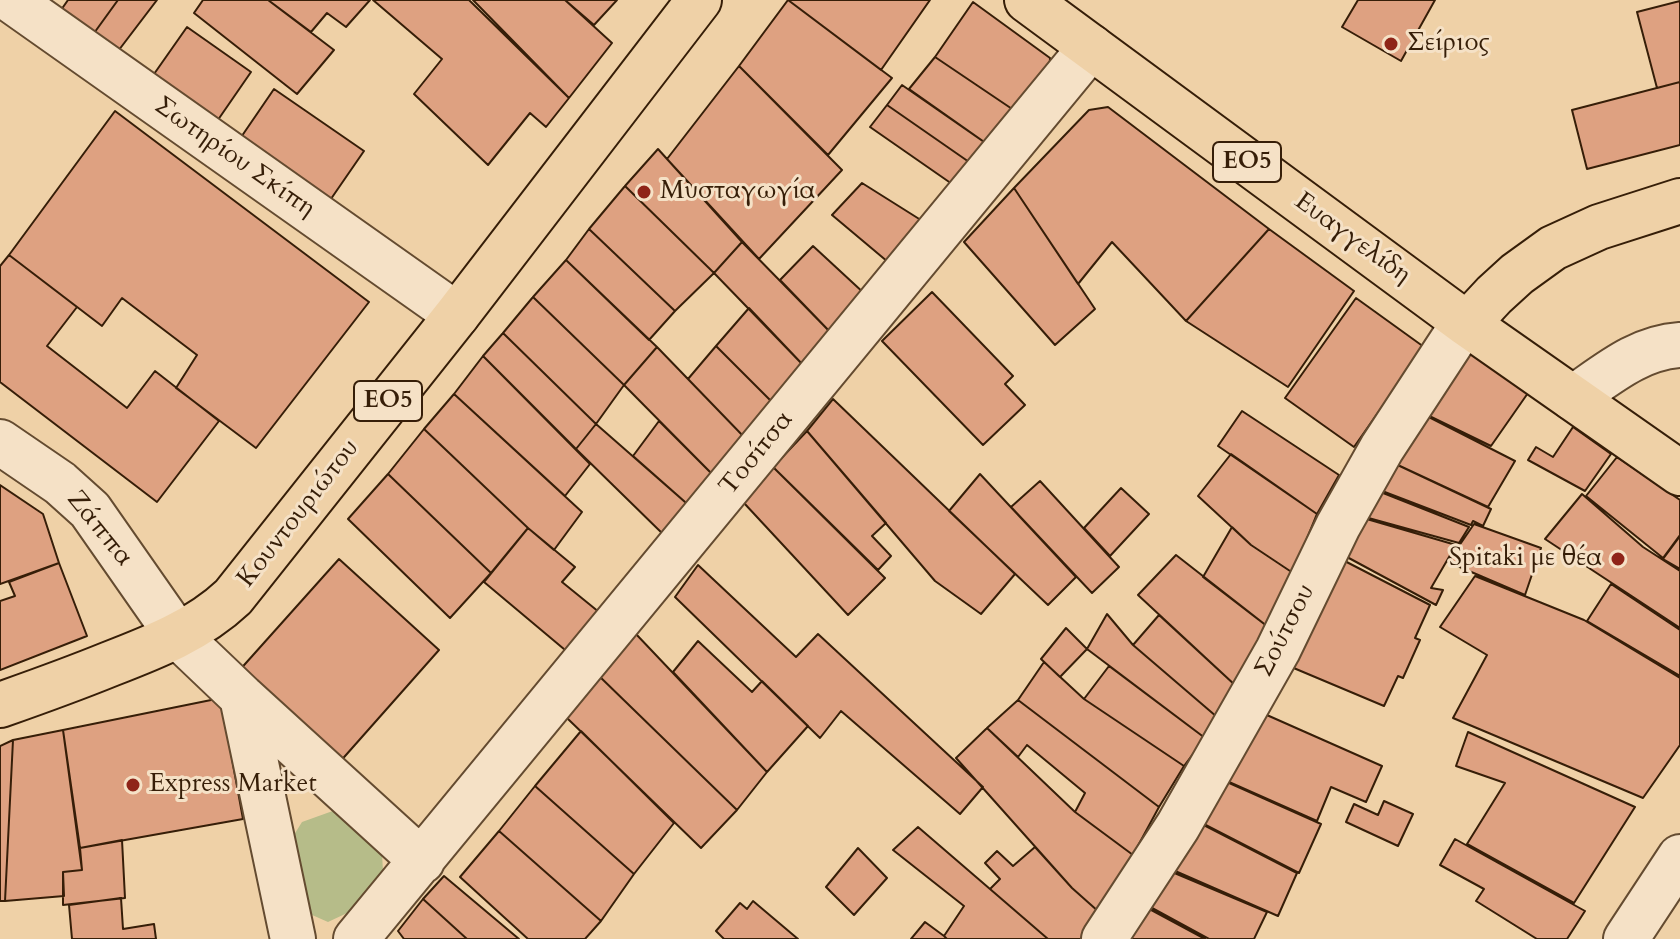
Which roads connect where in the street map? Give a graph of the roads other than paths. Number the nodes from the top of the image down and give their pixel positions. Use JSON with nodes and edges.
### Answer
{"nodes":[{"id":1,"x":11,"y":0,"type":"edge"},
{"id":2,"x":699,"y":0,"type":"edge"},
{"id":3,"x":1027,"y":0,"type":"edge"},
{"id":4,"x":1091,"y":47,"type":"junction"},
{"id":5,"x":1680,"y":201,"type":"edge"},
{"id":6,"x":457,"y":315,"type":"junction"},
{"id":7,"x":1467,"y":324,"type":"junction"},
{"id":8,"x":1680,"y":345,"type":"edge"},
{"id":9,"x":1573,"y":398,"type":"junction"},
{"id":10,"x":0,"y":442,"type":"edge"},
{"id":11,"x":1680,"y":473,"type":"edge"},
{"id":12,"x":178,"y":636,"type":"junction"},
{"id":13,"x":242,"y":697,"type":"junction"},
{"id":14,"x":0,"y":705,"type":"edge"},
{"id":15,"x":1680,"y":857,"type":"edge"},
{"id":16,"x":422,"y":861,"type":"junction"},
{"id":17,"x":293,"y":939,"type":"edge"},
{"id":18,"x":356,"y":939,"type":"edge"},
{"id":19,"x":1104,"y":939,"type":"edge"},
{"id":20,"x":1626,"y":939,"type":"edge"}],
"edges":[{"from":1,"to":6,"type":"street","name":"Σωτηρίου Σκίπη"},
{"from":2,"to":6,"type":"main road","name":"Κουντουριώτου","number":"ΕΟ5"},
{"from":3,"to":4,"type":"main road","name":"Ευαγγελίδη","number":"ΕΟ5"},
{"from":4,"to":7,"type":"main road","name":"Ευαγγελίδη","number":"ΕΟ5"},
{"from":4,"to":16,"type":"street","name":"Τοσίτσα"},
{"from":5,"to":7,"type":"main road"},
{"from":6,"to":12,"type":"main road","name":"Κουντουριώτου","number":"ΕΟ5"},
{"from":7,"to":9,"type":"main road","name":"Ευαγγελίδη","number":"ΕΟ5"},
{"from":7,"to":19,"type":"street","name":"Σούτσου"},
{"from":8,"to":9,"type":"street"},
{"from":9,"to":11,"type":"main road","name":"Ευαγγελίδη","number":"ΕΟ5"},
{"from":10,"to":12,"type":"street","name":"Ζάππα"},
{"from":12,"to":13,"type":"street"},
{"from":12,"to":14,"type":"main road","name":"Κουντουριώτου","number":"ΕΟ5"},
{"from":13,"to":16,"type":"street"},
{"from":13,"to":17,"type":"street"},
{"from":15,"to":20,"type":"street"},
{"from":16,"to":18,"type":"street","name":"Τοσίτσα"}]}
